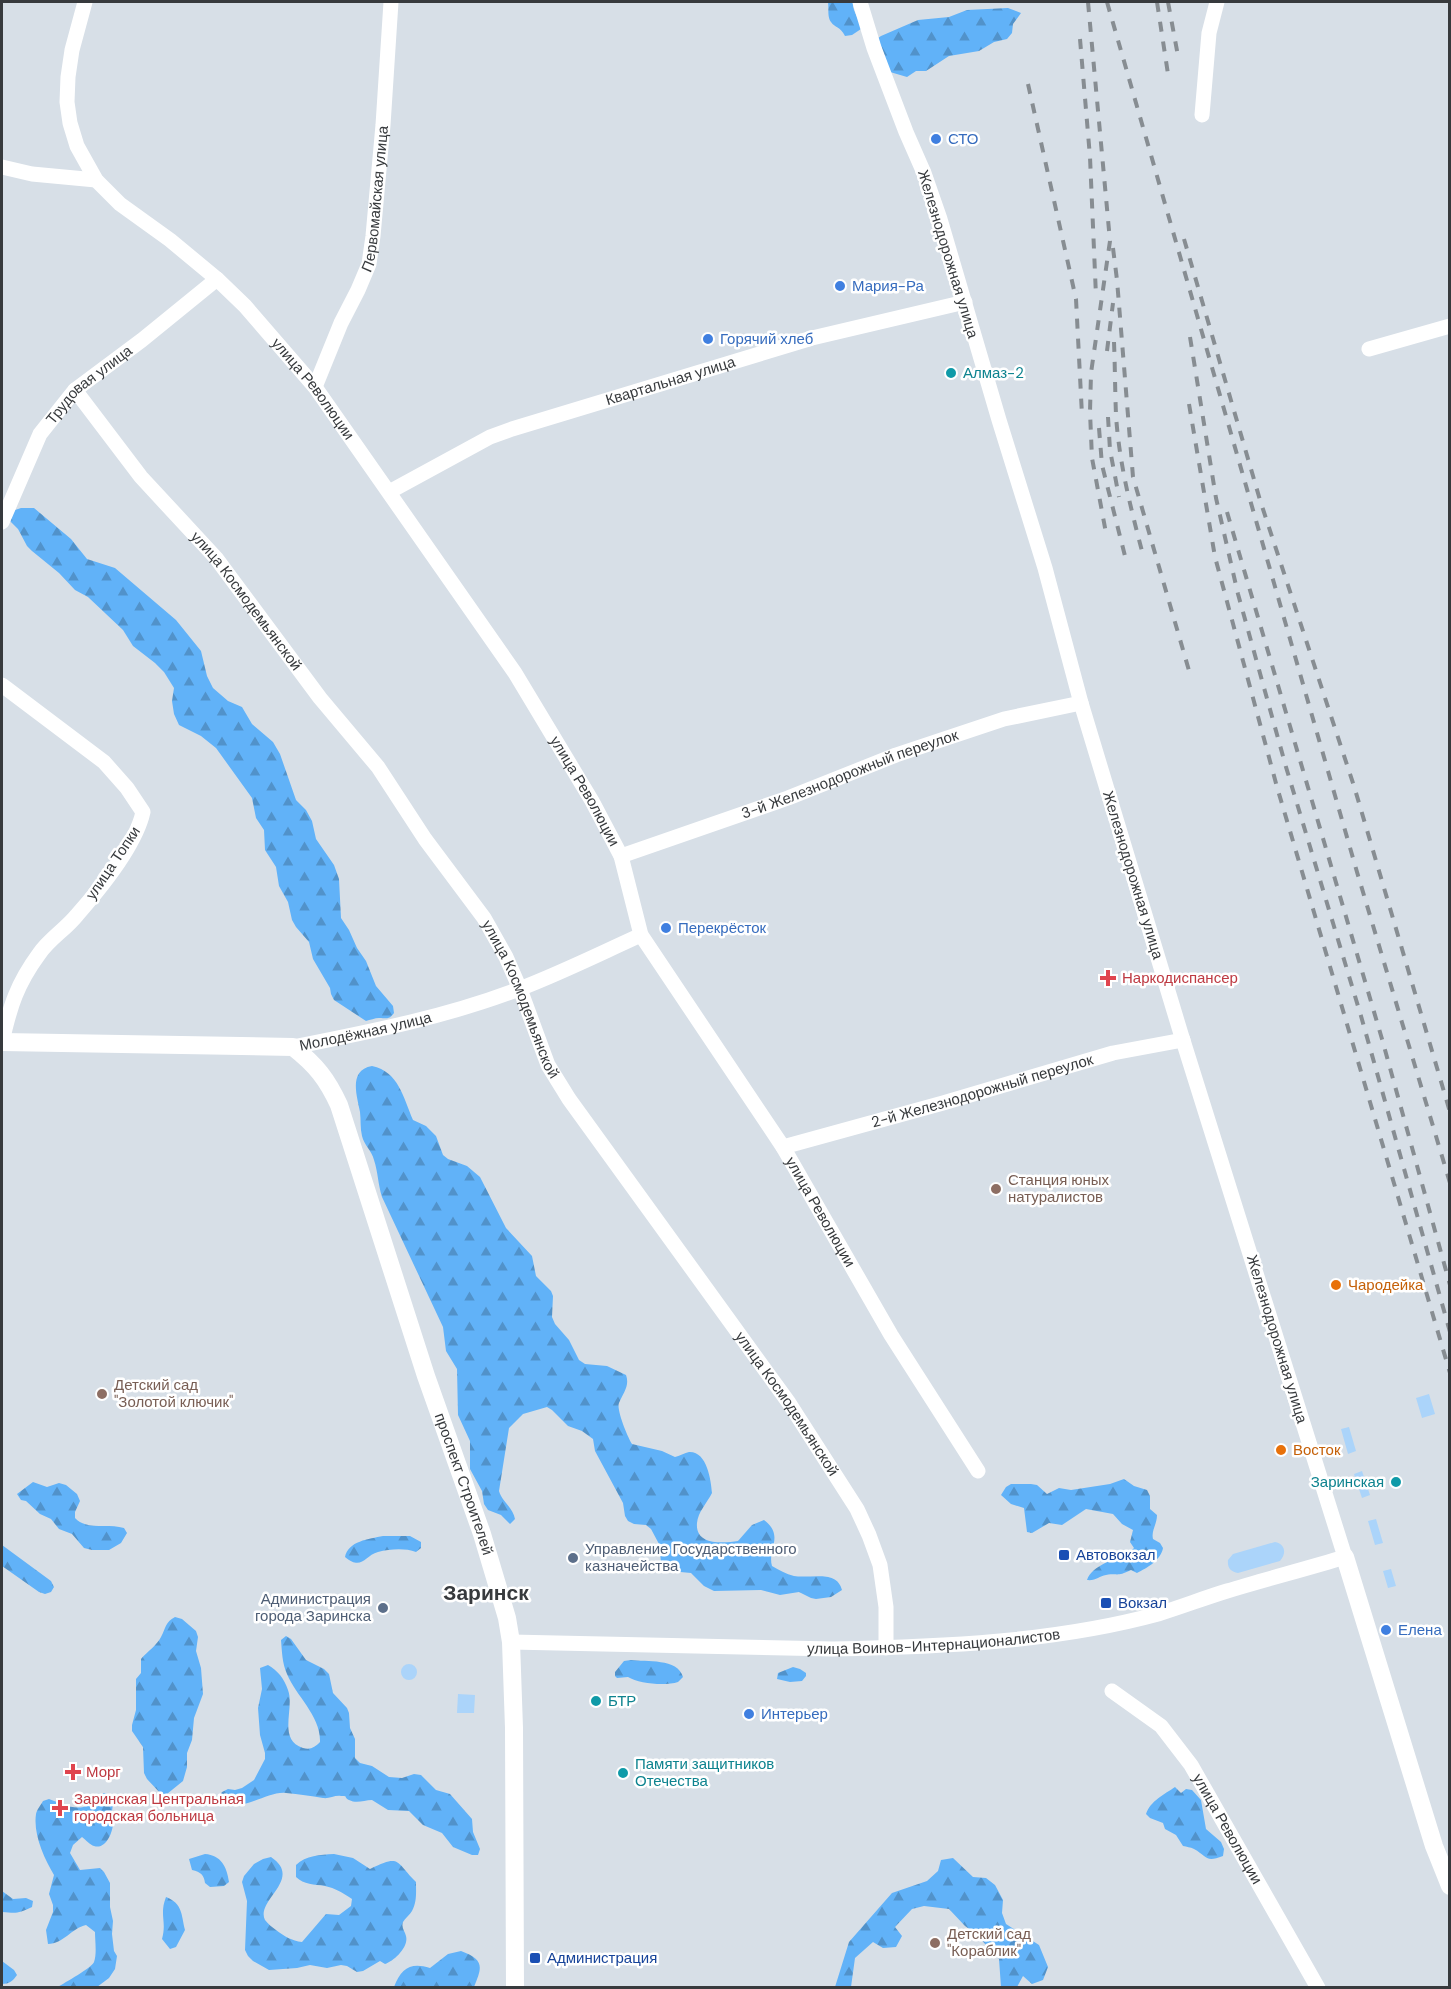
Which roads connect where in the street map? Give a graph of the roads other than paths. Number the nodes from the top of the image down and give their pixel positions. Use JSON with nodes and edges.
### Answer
{"nodes":[{"id":1,"x":85,"y":2,"type":"edge"},
{"id":2,"x":391,"y":2,"type":"edge"},
{"id":3,"x":860,"y":2,"type":"edge"},
{"id":4,"x":1217,"y":2,"type":"edge"},
{"id":5,"x":1202,"y":115,"type":"dead end"},
{"id":6,"x":2,"y":167,"type":"edge"},
{"id":7,"x":96,"y":180,"type":"junction"},
{"id":8,"x":217,"y":279,"type":"junction"},
{"id":9,"x":965,"y":302,"type":"junction"},
{"id":10,"x":1449,"y":326,"type":"edge"},
{"id":11,"x":1369,"y":349,"type":"dead end"},
{"id":12,"x":315,"y":387,"type":"junction"},
{"id":13,"x":75,"y":390,"type":"junction"},
{"id":14,"x":389,"y":492,"type":"junction"},
{"id":15,"x":2,"y":522,"type":"edge"},
{"id":16,"x":2,"y":685,"type":"edge"},
{"id":17,"x":1081,"y":702,"type":"junction"},
{"id":18,"x":621,"y":856,"type":"junction"},
{"id":19,"x":641,"y":934,"type":"junction"},
{"id":20,"x":520,"y":988,"type":"junction"},
{"id":21,"x":1183,"y":1040,"type":"junction"},
{"id":22,"x":2,"y":1042,"type":"edge"},
{"id":23,"x":293,"y":1047,"type":"junction"},
{"id":24,"x":783,"y":1147,"type":"junction"},
{"id":25,"x":978,"y":1472,"type":"dead end"},
{"id":26,"x":1345,"y":1557,"type":"junction"},
{"id":27,"x":511,"y":1642,"type":"junction"},
{"id":28,"x":886,"y":1648,"type":"junction"},
{"id":29,"x":1112,"y":1691,"type":"dead end"},
{"id":30,"x":1449,"y":1886,"type":"edge"},
{"id":31,"x":515,"y":1988,"type":"edge"},
{"id":32,"x":1318,"y":1988,"type":"edge"}],
"edges":[{"from":1,"to":7,"type":"street","name":"улица Революции"},
{"from":2,"to":12,"type":"street","name":"Первомайская улица"},
{"from":3,"to":9,"type":"street","name":"Железнодорожная улица"},
{"from":4,"to":5,"type":"street"},
{"from":6,"to":7,"type":"street"},
{"from":7,"to":8,"type":"street","name":"улица Революции"},
{"from":8,"to":12,"type":"street","name":"улица Революции"},
{"from":8,"to":13,"type":"street","name":"Трудовая улица"},
{"from":9,"to":14,"type":"street","name":"Квартальная улица"},
{"from":9,"to":17,"type":"street","name":"Железнодорожная улица"},
{"from":10,"to":11,"type":"street"},
{"from":12,"to":14,"type":"street","name":"улица Революции"},
{"from":13,"to":15,"type":"street","name":"Трудовая улица"},
{"from":13,"to":20,"type":"street","name":"улица Космодемьянской"},
{"from":14,"to":18,"type":"street","name":"улица Революции"},
{"from":16,"to":22,"type":"street","name":"улица Топки"},
{"from":17,"to":18,"type":"street","name":"3-й Железнодорожный переулок"},
{"from":17,"to":21,"type":"street","name":"Железнодорожная улица"},
{"from":18,"to":19,"type":"street","name":"улица Революции"},
{"from":19,"to":20,"type":"street","name":"Молодёжная улица"},
{"from":19,"to":24,"type":"street","name":"улица Революции"},
{"from":20,"to":23,"type":"street","name":"Молодёжная улица"},
{"from":20,"to":28,"type":"street","name":"улица Космодемьянской"},
{"from":21,"to":24,"type":"street","name":"2-й Железнодорожный переулок"},
{"from":21,"to":26,"type":"street","name":"Железнодорожная улица"},
{"from":22,"to":23,"type":"street","name":"Молодёжная улица"},
{"from":23,"to":27,"type":"street","name":"проспект Строителей"},
{"from":24,"to":25,"type":"street","name":"улица Революции"},
{"from":26,"to":28,"type":"street","name":"улица Воинов-Интернационалистов"},
{"from":26,"to":30,"type":"street","name":"Железнодорожная улица"},
{"from":27,"to":28,"type":"street","name":"улица Воинов-Интернационалистов"},
{"from":27,"to":31,"type":"street","name":"проспект Строителей"},
{"from":29,"to":32,"type":"street","name":"улица Революции"}]}
